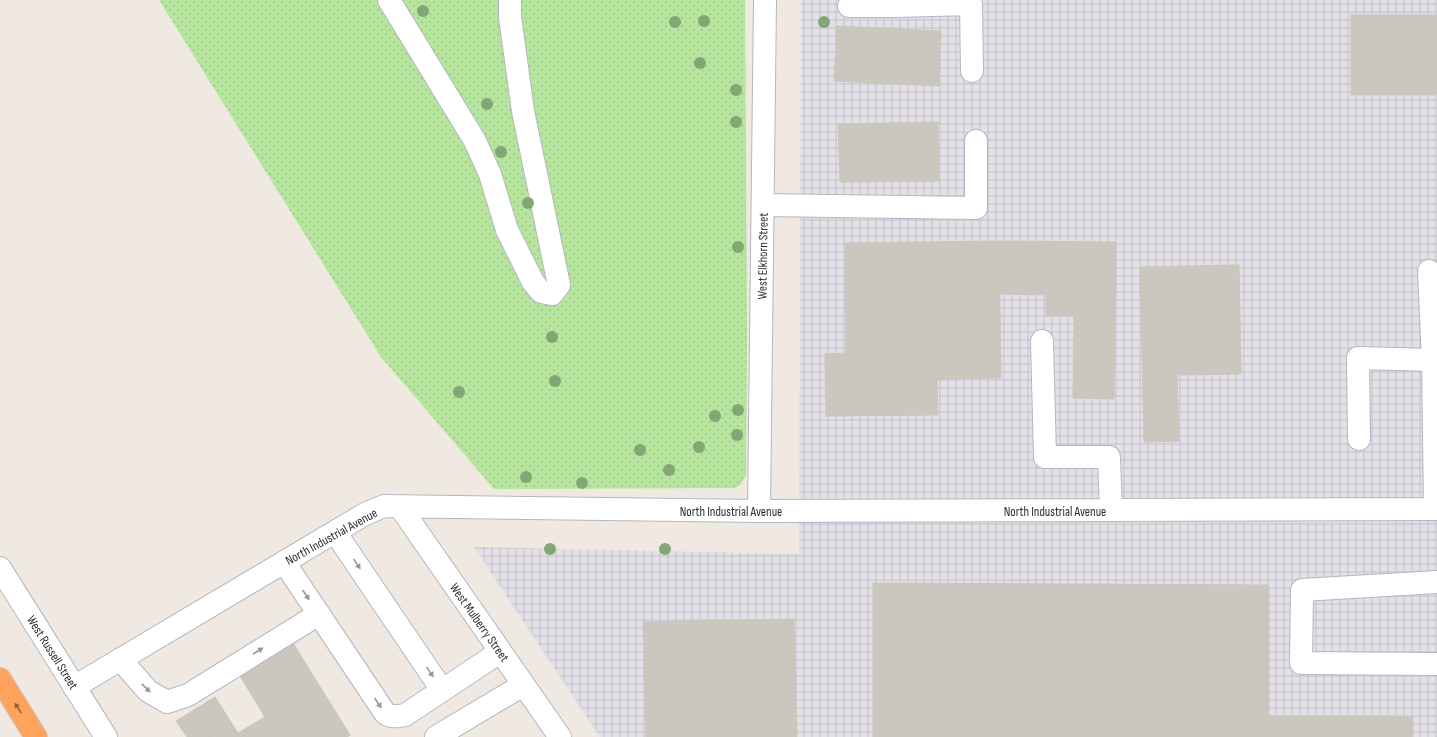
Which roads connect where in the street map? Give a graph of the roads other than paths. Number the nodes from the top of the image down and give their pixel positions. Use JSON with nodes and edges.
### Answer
{"nodes":[{"id":1,"x":389,"y":0,"type":"edge"},
{"id":2,"x":510,"y":0,"type":"edge"},
{"id":3,"x":766,"y":0,"type":"edge"},
{"id":4,"x":971,"y":2,"type":"edge"},
{"id":5,"x":896,"y":3,"type":"edge"},
{"id":6,"x":849,"y":6,"type":"dead end"},
{"id":7,"x":972,"y":71,"type":"dead end"},
{"id":8,"x":976,"y":141,"type":"dead end"},
{"id":9,"x":763,"y":205,"type":"junction"},
{"id":10,"x":1429,"y":271,"type":"dead end"},
{"id":11,"x":1042,"y":341,"type":"dead end"},
{"id":12,"x":1433,"y":360,"type":"junction"},
{"id":13,"x":1359,"y":439,"type":"dead end"},
{"id":14,"x":1435,"y":460,"type":"edge"},
{"id":15,"x":400,"y":507,"type":"junction"},
{"id":16,"x":1436,"y":509,"type":"edge"},
{"id":17,"x":1111,"y":510,"type":"junction"},
{"id":18,"x":759,"y":512,"type":"junction"},
{"id":19,"x":335,"y":532,"type":"junction"},
{"id":20,"x":284,"y":562,"type":"junction"},
{"id":21,"x":0,"y":568,"type":"edge"},
{"id":22,"x":1437,"y":582,"type":"edge"},
{"id":23,"x":319,"y":614,"type":"junction"},
{"id":24,"x":500,"y":652,"type":"junction"},
{"id":25,"x":120,"y":659,"type":"junction"},
{"id":26,"x":1437,"y":664,"type":"edge"},
{"id":27,"x":0,"y":679,"type":"edge"},
{"id":28,"x":523,"y":685,"type":"junction"},
{"id":29,"x":74,"y":687,"type":"junction"},
{"id":30,"x":442,"y":690,"type":"junction"},
{"id":31,"x":450,"y":734,"type":"edge"},
{"id":32,"x":36,"y":737,"type":"edge"},
{"id":33,"x":106,"y":737,"type":"edge"},
{"id":34,"x":560,"y":737,"type":"edge"}],
"edges":[{"from":1,"to":2,"type":"street"},
{"from":3,"to":9,"type":"street","name":"West Elkhorn Street"},
{"from":4,"to":5,"type":"street"},
{"from":4,"to":7,"type":"street"},
{"from":5,"to":6,"type":"street"},
{"from":8,"to":9,"type":"street"},
{"from":9,"to":18,"type":"street","name":"West Elkhorn Street"},
{"from":10,"to":12,"type":"street"},
{"from":11,"to":17,"type":"street"},
{"from":12,"to":13,"type":"street"},
{"from":12,"to":14,"type":"street"},
{"from":14,"to":16,"type":"street"},
{"from":15,"to":18,"type":"street","name":"North Industrial Avenue"},
{"from":15,"to":19,"type":"street","name":"North Industrial Avenue"},
{"from":15,"to":24,"type":"street","name":"West Mulberry Street"},
{"from":16,"to":17,"type":"street","name":"North Industrial Avenue"},
{"from":17,"to":18,"type":"street","name":"North Industrial Avenue"},
{"from":19,"to":20,"type":"street","name":"North Industrial Avenue"},
{"from":19,"to":30,"type":"street","one_way":true},
{"from":20,"to":23,"type":"street","one_way":true},
{"from":20,"to":25,"type":"street","name":"North Industrial Avenue"},
{"from":21,"to":29,"type":"street","name":"West Russell Street"},
{"from":22,"to":26,"type":"street"},
{"from":25,"to":23,"type":"street","one_way":true},
{"from":23,"to":30,"type":"street","one_way":true},
{"from":24,"to":28,"type":"street","name":"West Mulberry Street"},
{"from":24,"to":30,"type":"street"},
{"from":25,"to":29,"type":"street","name":"North Industrial Avenue"},
{"from":32,"to":27,"type":"highway","one_way":true},
{"from":28,"to":31,"type":"street"},
{"from":28,"to":34,"type":"street","name":"West Mulberry Street"},
{"from":29,"to":33,"type":"street","name":"West Russell Street"}]}
